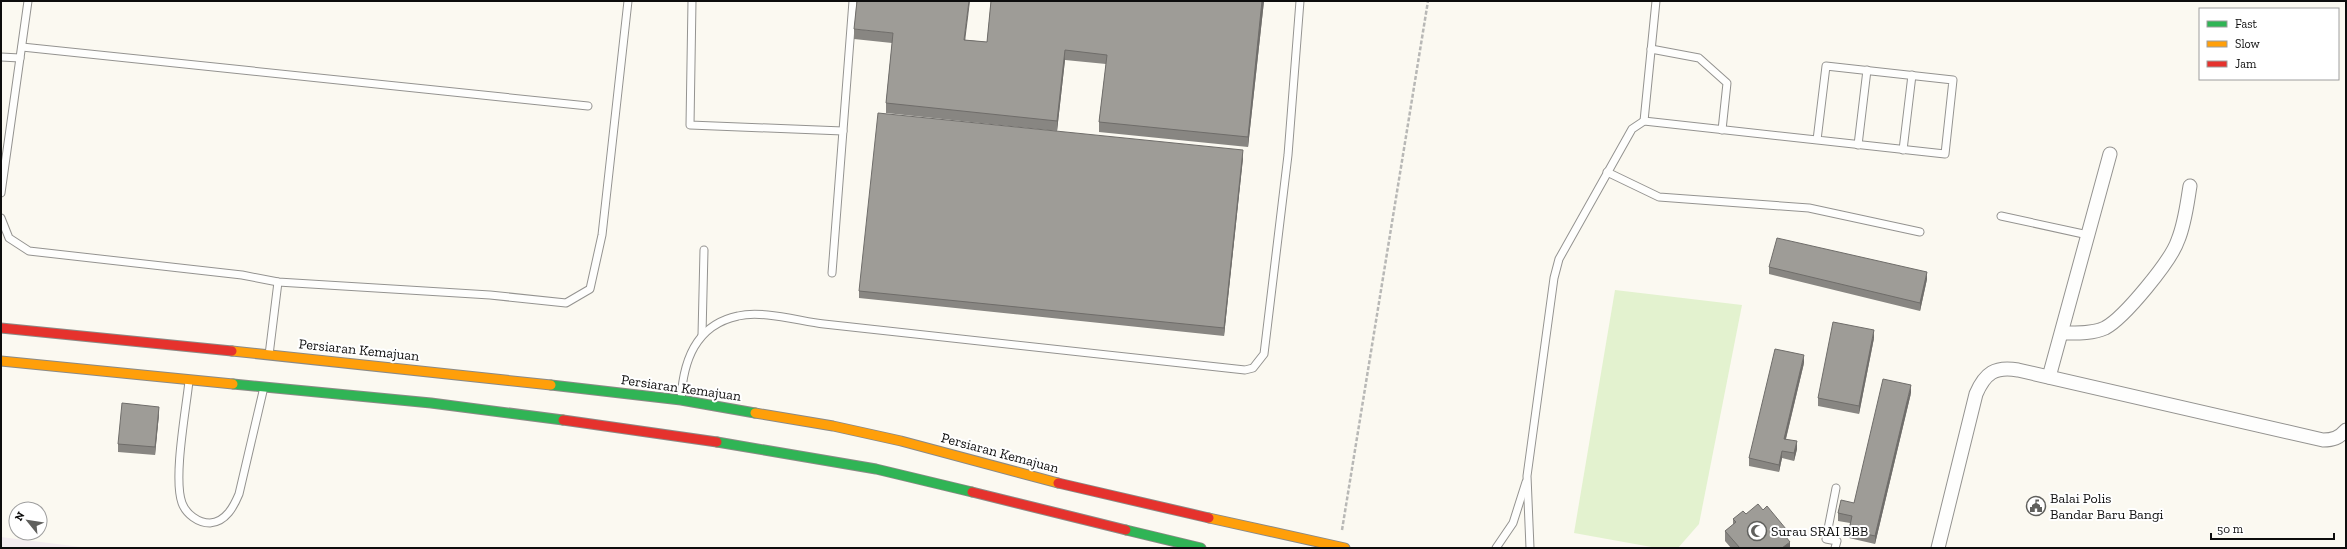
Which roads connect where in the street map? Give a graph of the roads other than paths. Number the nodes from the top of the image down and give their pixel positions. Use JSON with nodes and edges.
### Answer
{"nodes":[{"id":1,"x":28,"y":1,"type":"edge"},
{"id":2,"x":628,"y":1,"type":"edge"},
{"id":3,"x":692,"y":1,"type":"edge"},
{"id":4,"x":853,"y":1,"type":"edge"},
{"id":5,"x":1300,"y":1,"type":"edge"},
{"id":6,"x":1656,"y":1,"type":"edge"},
{"id":7,"x":22,"y":47,"type":"junction"},
{"id":8,"x":1651,"y":49,"type":"junction"},
{"id":9,"x":1,"y":57,"type":"edge"},
{"id":10,"x":20,"y":58,"type":"junction"},
{"id":11,"x":1867,"y":70,"type":"junction"},
{"id":12,"x":1912,"y":75,"type":"junction"},
{"id":13,"x":588,"y":106,"type":"dead end"},
{"id":14,"x":1644,"y":121,"type":"junction"},
{"id":15,"x":1722,"y":130,"type":"junction"},
{"id":16,"x":843,"y":131,"type":"junction"},
{"id":17,"x":1818,"y":140,"type":"junction"},
{"id":18,"x":1858,"y":145,"type":"junction"},
{"id":19,"x":1903,"y":150,"type":"junction"},
{"id":20,"x":2110,"y":154,"type":"dead end"},
{"id":21,"x":1608,"y":172,"type":"junction"},
{"id":22,"x":2190,"y":186,"type":"dead end"},
{"id":23,"x":1,"y":193,"type":"edge"},
{"id":24,"x":2000,"y":216,"type":"dead end"},
{"id":25,"x":1,"y":218,"type":"edge"},
{"id":26,"x":1920,"y":232,"type":"dead end"},
{"id":27,"x":2088,"y":235,"type":"junction"},
{"id":28,"x":704,"y":250,"type":"dead end"},
{"id":29,"x":832,"y":273,"type":"dead end"},
{"id":30,"x":278,"y":282,"type":"junction"},
{"id":31,"x":1,"y":328,"type":"edge"},
{"id":32,"x":2062,"y":333,"type":"junction"},
{"id":33,"x":702,"y":335,"type":"junction"},
{"id":34,"x":269,"y":355,"type":"junction"},
{"id":35,"x":5,"y":362,"type":"edge"},
{"id":36,"x":2049,"y":377,"type":"junction"},
{"id":37,"x":190,"y":379,"type":"junction"},
{"id":38,"x":264,"y":386,"type":"junction"},
{"id":39,"x":681,"y":400,"type":"junction"},
{"id":40,"x":2346,"y":430,"type":"edge"},
{"id":41,"x":1528,"y":476,"type":"junction"},
{"id":42,"x":1836,"y":488,"type":"dead end"},
{"id":43,"x":1187,"y":546,"type":"edge"},
{"id":44,"x":1328,"y":546,"type":"edge"},
{"id":45,"x":1342,"y":547,"type":"edge"},
{"id":46,"x":1201,"y":548,"type":"edge"},
{"id":47,"x":1496,"y":548,"type":"edge"},
{"id":48,"x":1530,"y":548,"type":"edge"},
{"id":49,"x":1835,"y":548,"type":"edge"},
{"id":50,"x":1938,"y":548,"type":"edge"}],
"edges":[{"from":1,"to":7,"type":"lane"},
{"from":2,"to":30,"type":"lane"},
{"from":3,"to":16,"type":"lane"},
{"from":4,"to":16,"type":"lane"},
{"from":5,"to":33,"type":"lane"},
{"from":6,"to":8,"type":"lane"},
{"from":7,"to":10,"type":"lane"},
{"from":7,"to":13,"type":"lane"},
{"from":8,"to":14,"type":"lane"},
{"from":8,"to":15,"type":"lane"},
{"from":9,"to":10,"type":"lane"},
{"from":10,"to":23,"type":"lane"},
{"from":11,"to":12,"type":"lane"},
{"from":11,"to":17,"type":"lane"},
{"from":11,"to":18,"type":"lane"},
{"from":12,"to":19,"type":"lane"},
{"from":12,"to":19,"type":"lane"},
{"from":14,"to":15,"type":"lane"},
{"from":14,"to":21,"type":"lane"},
{"from":15,"to":17,"type":"lane"},
{"from":16,"to":29,"type":"lane"},
{"from":17,"to":18,"type":"lane"},
{"from":18,"to":19,"type":"lane"},
{"from":20,"to":27,"type":"street"},
{"from":21,"to":26,"type":"lane"},
{"from":21,"to":41,"type":"lane"},
{"from":22,"to":32,"type":"street"},
{"from":24,"to":27,"type":"lane"},
{"from":25,"to":30,"type":"lane"},
{"from":27,"to":32,"type":"street"},
{"from":28,"to":33,"type":"lane"},
{"from":30,"to":34,"type":"lane"},
{"from":31,"to":34,"type":"main road","name":"Persiaran Kemajuan"},
{"from":32,"to":36,"type":"street"},
{"from":33,"to":39,"type":"lane"},
{"from":34,"to":39,"type":"main road","name":"Persiaran Kemajuan"},
{"from":35,"to":37,"type":"main road"},
{"from":36,"to":40,"type":"street"},
{"from":36,"to":50,"type":"street"},
{"from":37,"to":38,"type":"main road"},
{"from":37,"to":38,"type":"lane"},
{"from":38,"to":43,"type":"main road"},
{"from":39,"to":44,"type":"main road","name":"Persiaran Kemajuan"},
{"from":41,"to":47,"type":"lane"},
{"from":41,"to":48,"type":"lane"},
{"from":42,"to":49,"type":"lane"},
{"from":43,"to":46,"type":"main road"},
{"from":44,"to":45,"type":"main road","name":"Persiaran Kemajuan"}]}
